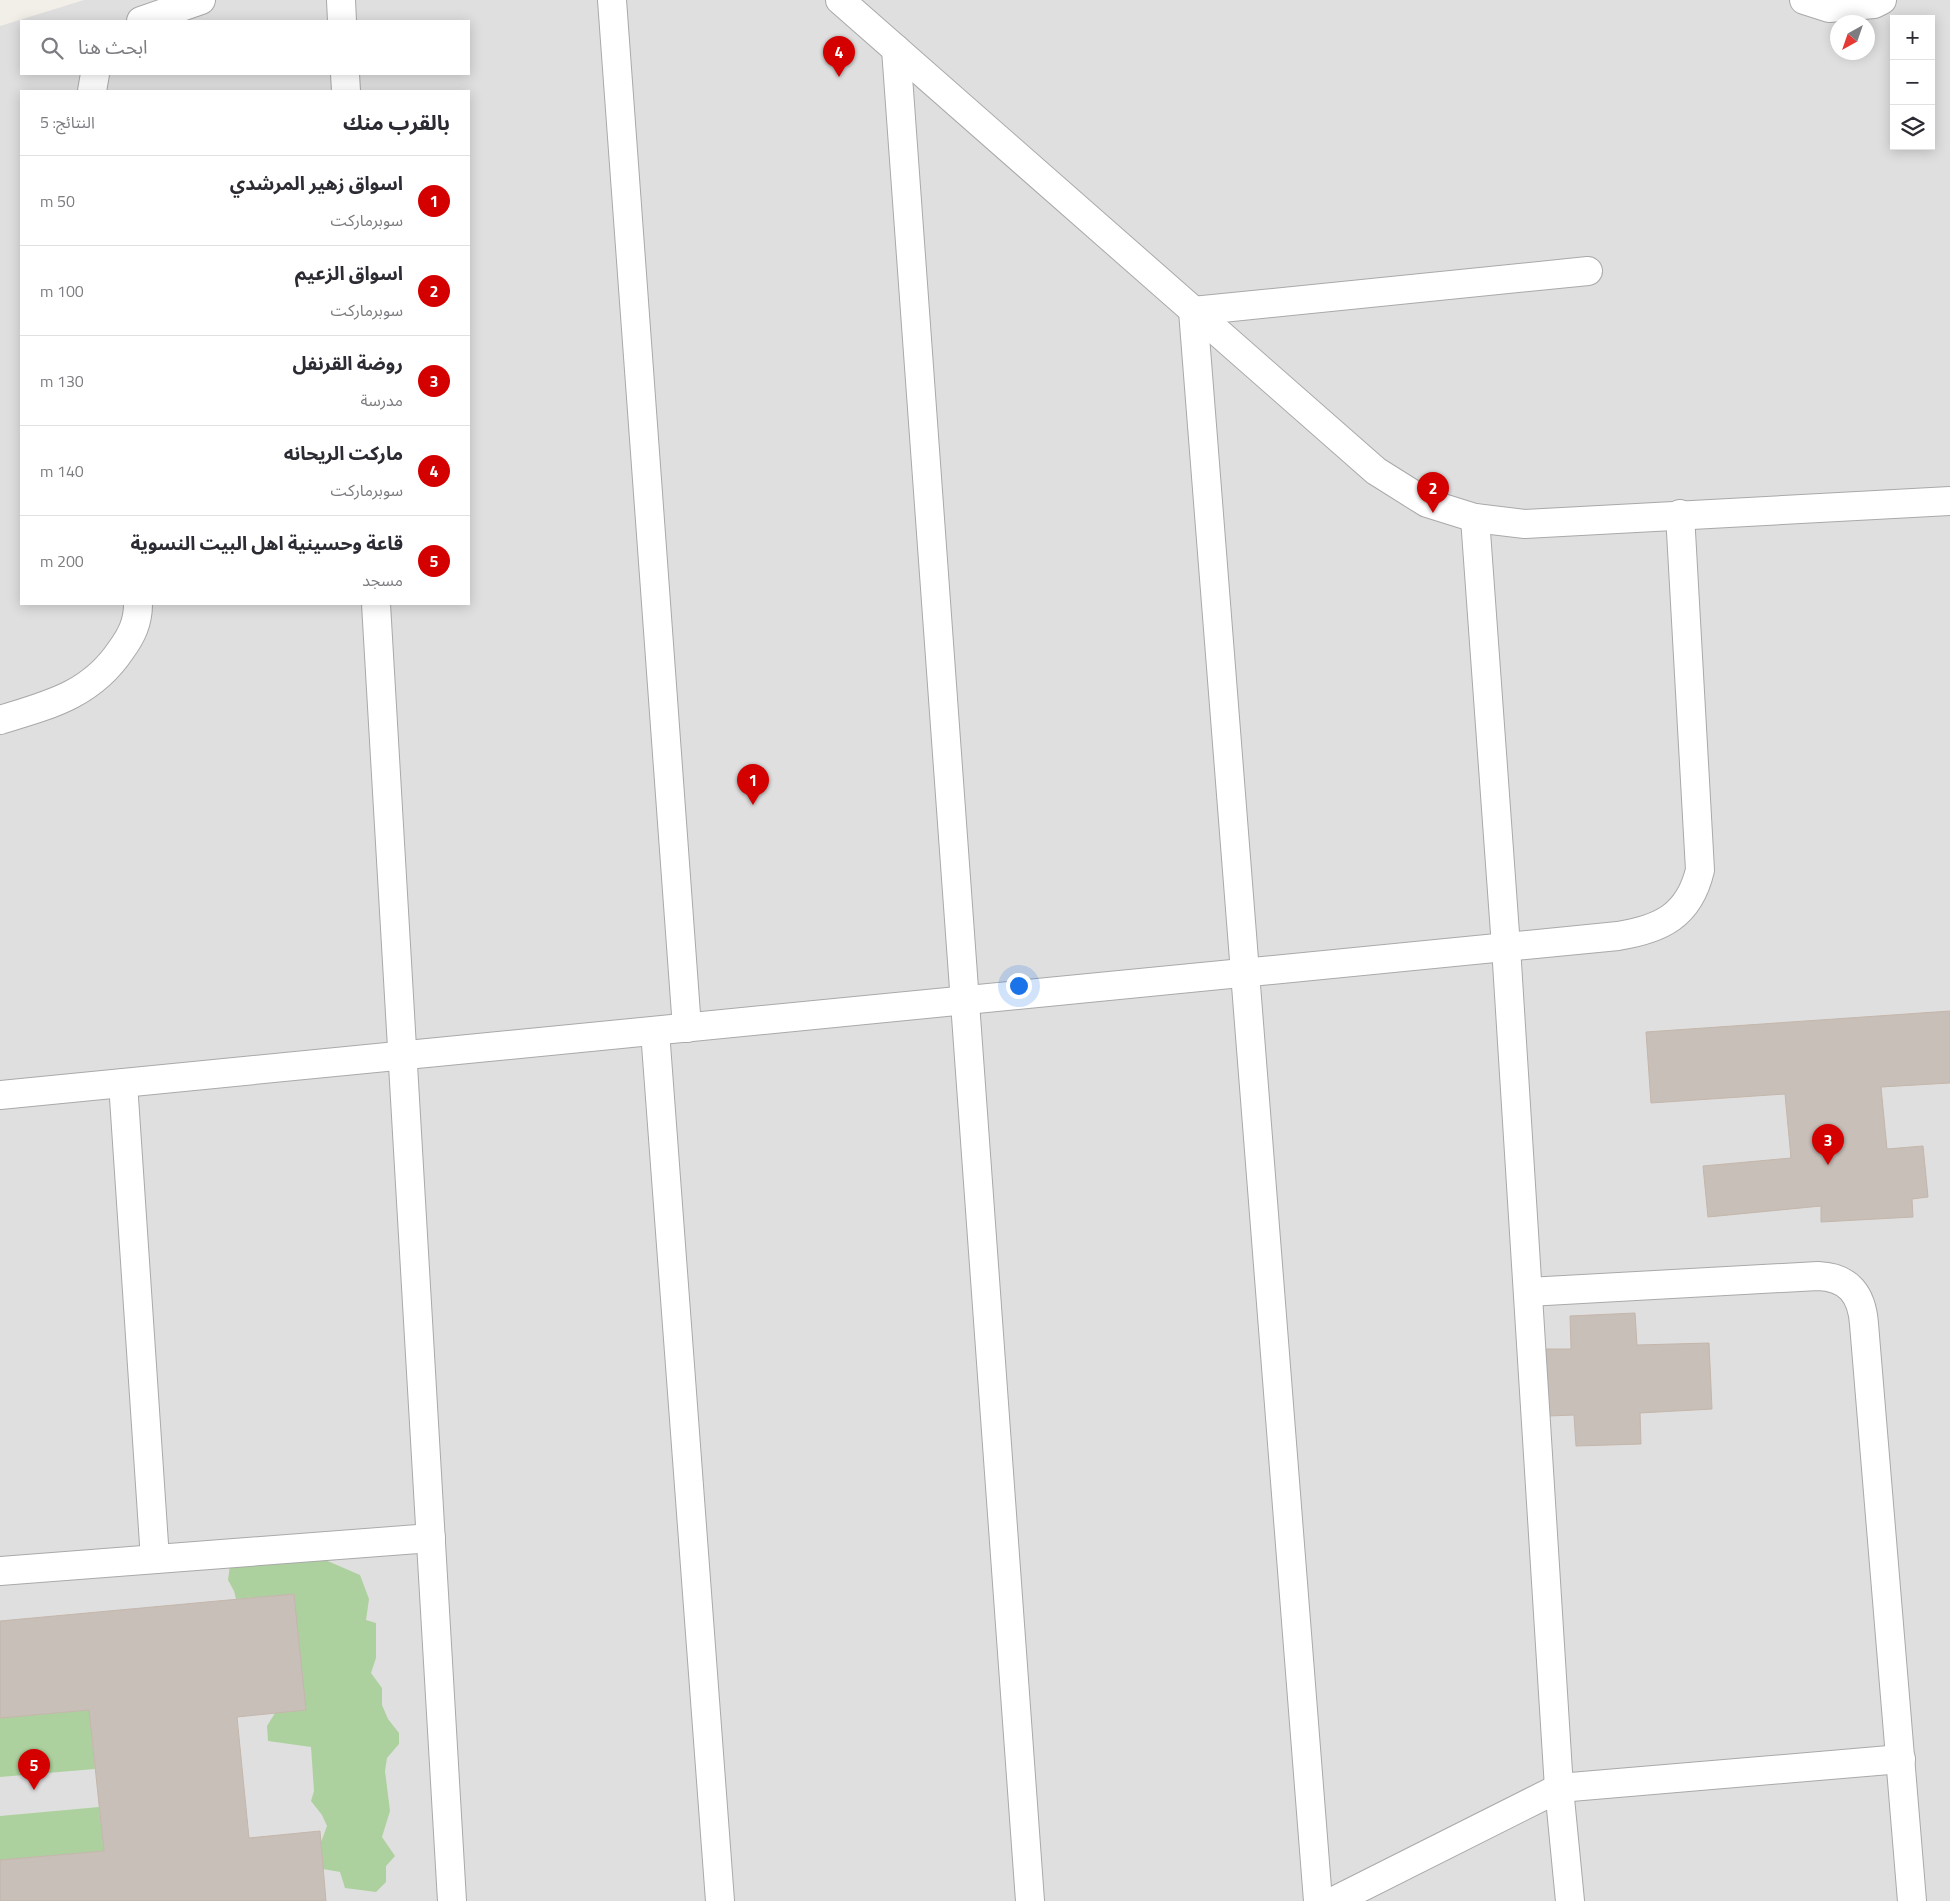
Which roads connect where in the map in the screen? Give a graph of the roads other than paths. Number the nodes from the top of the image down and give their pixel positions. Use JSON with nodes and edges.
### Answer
{"nodes":[{"id":1,"x":201,"y":0,"type":"edge"},
{"id":2,"x":340,"y":0,"type":"edge"},
{"id":3,"x":612,"y":0,"type":"edge"},
{"id":4,"x":840,"y":0,"type":"edge"},
{"id":5,"x":1804,"y":0,"type":"edge"},
{"id":6,"x":1882,"y":0,"type":"edge"},
{"id":7,"x":144,"y":20,"type":"edge"},
{"id":8,"x":342,"y":20,"type":"edge"},
{"id":9,"x":896,"y":49,"type":"junction"},
{"id":10,"x":95,"y":75,"type":"edge"},
{"id":11,"x":345,"y":75,"type":"edge"},
{"id":12,"x":92,"y":90,"type":"edge"},
{"id":13,"x":346,"y":90,"type":"edge"},
{"id":14,"x":1588,"y":271,"type":"dead end"},
{"id":15,"x":1194,"y":311,"type":"junction"},
{"id":16,"x":1950,"y":501,"type":"edge"},
{"id":17,"x":1680,"y":514,"type":"junction"},
{"id":18,"x":1475,"y":518,"type":"junction"},
{"id":19,"x":138,"y":605,"type":"edge"},
{"id":20,"x":376,"y":605,"type":"edge"},
{"id":21,"x":0,"y":720,"type":"edge"},
{"id":22,"x":1506,"y":947,"type":"junction"},
{"id":23,"x":1246,"y":973,"type":"junction"},
{"id":24,"x":966,"y":1000,"type":"junction"},
{"id":25,"x":687,"y":1028,"type":"junction"},
{"id":26,"x":655,"y":1031,"type":"junction"},
{"id":27,"x":402,"y":1056,"type":"junction"},
{"id":28,"x":123,"y":1083,"type":"junction"},
{"id":29,"x":0,"y":1095,"type":"edge"},
{"id":30,"x":1528,"y":1292,"type":"junction"},
{"id":31,"x":431,"y":1538,"type":"junction"},
{"id":32,"x":155,"y":1559,"type":"junction"},
{"id":33,"x":0,"y":1571,"type":"edge"},
{"id":34,"x":1901,"y":1759,"type":"junction"},
{"id":35,"x":1558,"y":1788,"type":"junction"},
{"id":36,"x":452,"y":1901,"type":"edge"},
{"id":37,"x":720,"y":1901,"type":"edge"},
{"id":38,"x":1030,"y":1901,"type":"edge"},
{"id":39,"x":1318,"y":1901,"type":"edge"},
{"id":40,"x":1334,"y":1901,"type":"edge"},
{"id":41,"x":1570,"y":1901,"type":"edge"},
{"id":42,"x":1912,"y":1901,"type":"edge"}],
"edges":[{"from":1,"to":7,"type":"street"},
{"from":2,"to":8,"type":"street"},
{"from":3,"to":25,"type":"street"},
{"from":4,"to":9,"type":"street"},
{"from":5,"to":6,"type":"street"},
{"from":9,"to":15,"type":"street"},
{"from":9,"to":24,"type":"street"},
{"from":10,"to":12,"type":"street"},
{"from":11,"to":13,"type":"street"},
{"from":14,"to":15,"type":"street"},
{"from":15,"to":18,"type":"street"},
{"from":15,"to":23,"type":"street"},
{"from":16,"to":17,"type":"street"},
{"from":17,"to":18,"type":"street"},
{"from":17,"to":22,"type":"street"},
{"from":18,"to":22,"type":"street"},
{"from":19,"to":21,"type":"street"},
{"from":20,"to":27,"type":"street"},
{"from":22,"to":23,"type":"street"},
{"from":22,"to":30,"type":"street"},
{"from":23,"to":24,"type":"street"},
{"from":23,"to":39,"type":"street"},
{"from":24,"to":25,"type":"street"},
{"from":24,"to":38,"type":"street"},
{"from":25,"to":26,"type":"street"},
{"from":26,"to":27,"type":"street"},
{"from":26,"to":37,"type":"street"},
{"from":27,"to":28,"type":"street"},
{"from":27,"to":31,"type":"street"},
{"from":28,"to":29,"type":"street"},
{"from":28,"to":32,"type":"street"},
{"from":30,"to":34,"type":"street"},
{"from":30,"to":35,"type":"street"},
{"from":31,"to":32,"type":"street"},
{"from":31,"to":36,"type":"street"},
{"from":32,"to":33,"type":"street"},
{"from":34,"to":35,"type":"street"},
{"from":34,"to":42,"type":"street"},
{"from":35,"to":40,"type":"street"},
{"from":35,"to":41,"type":"street"}]}
